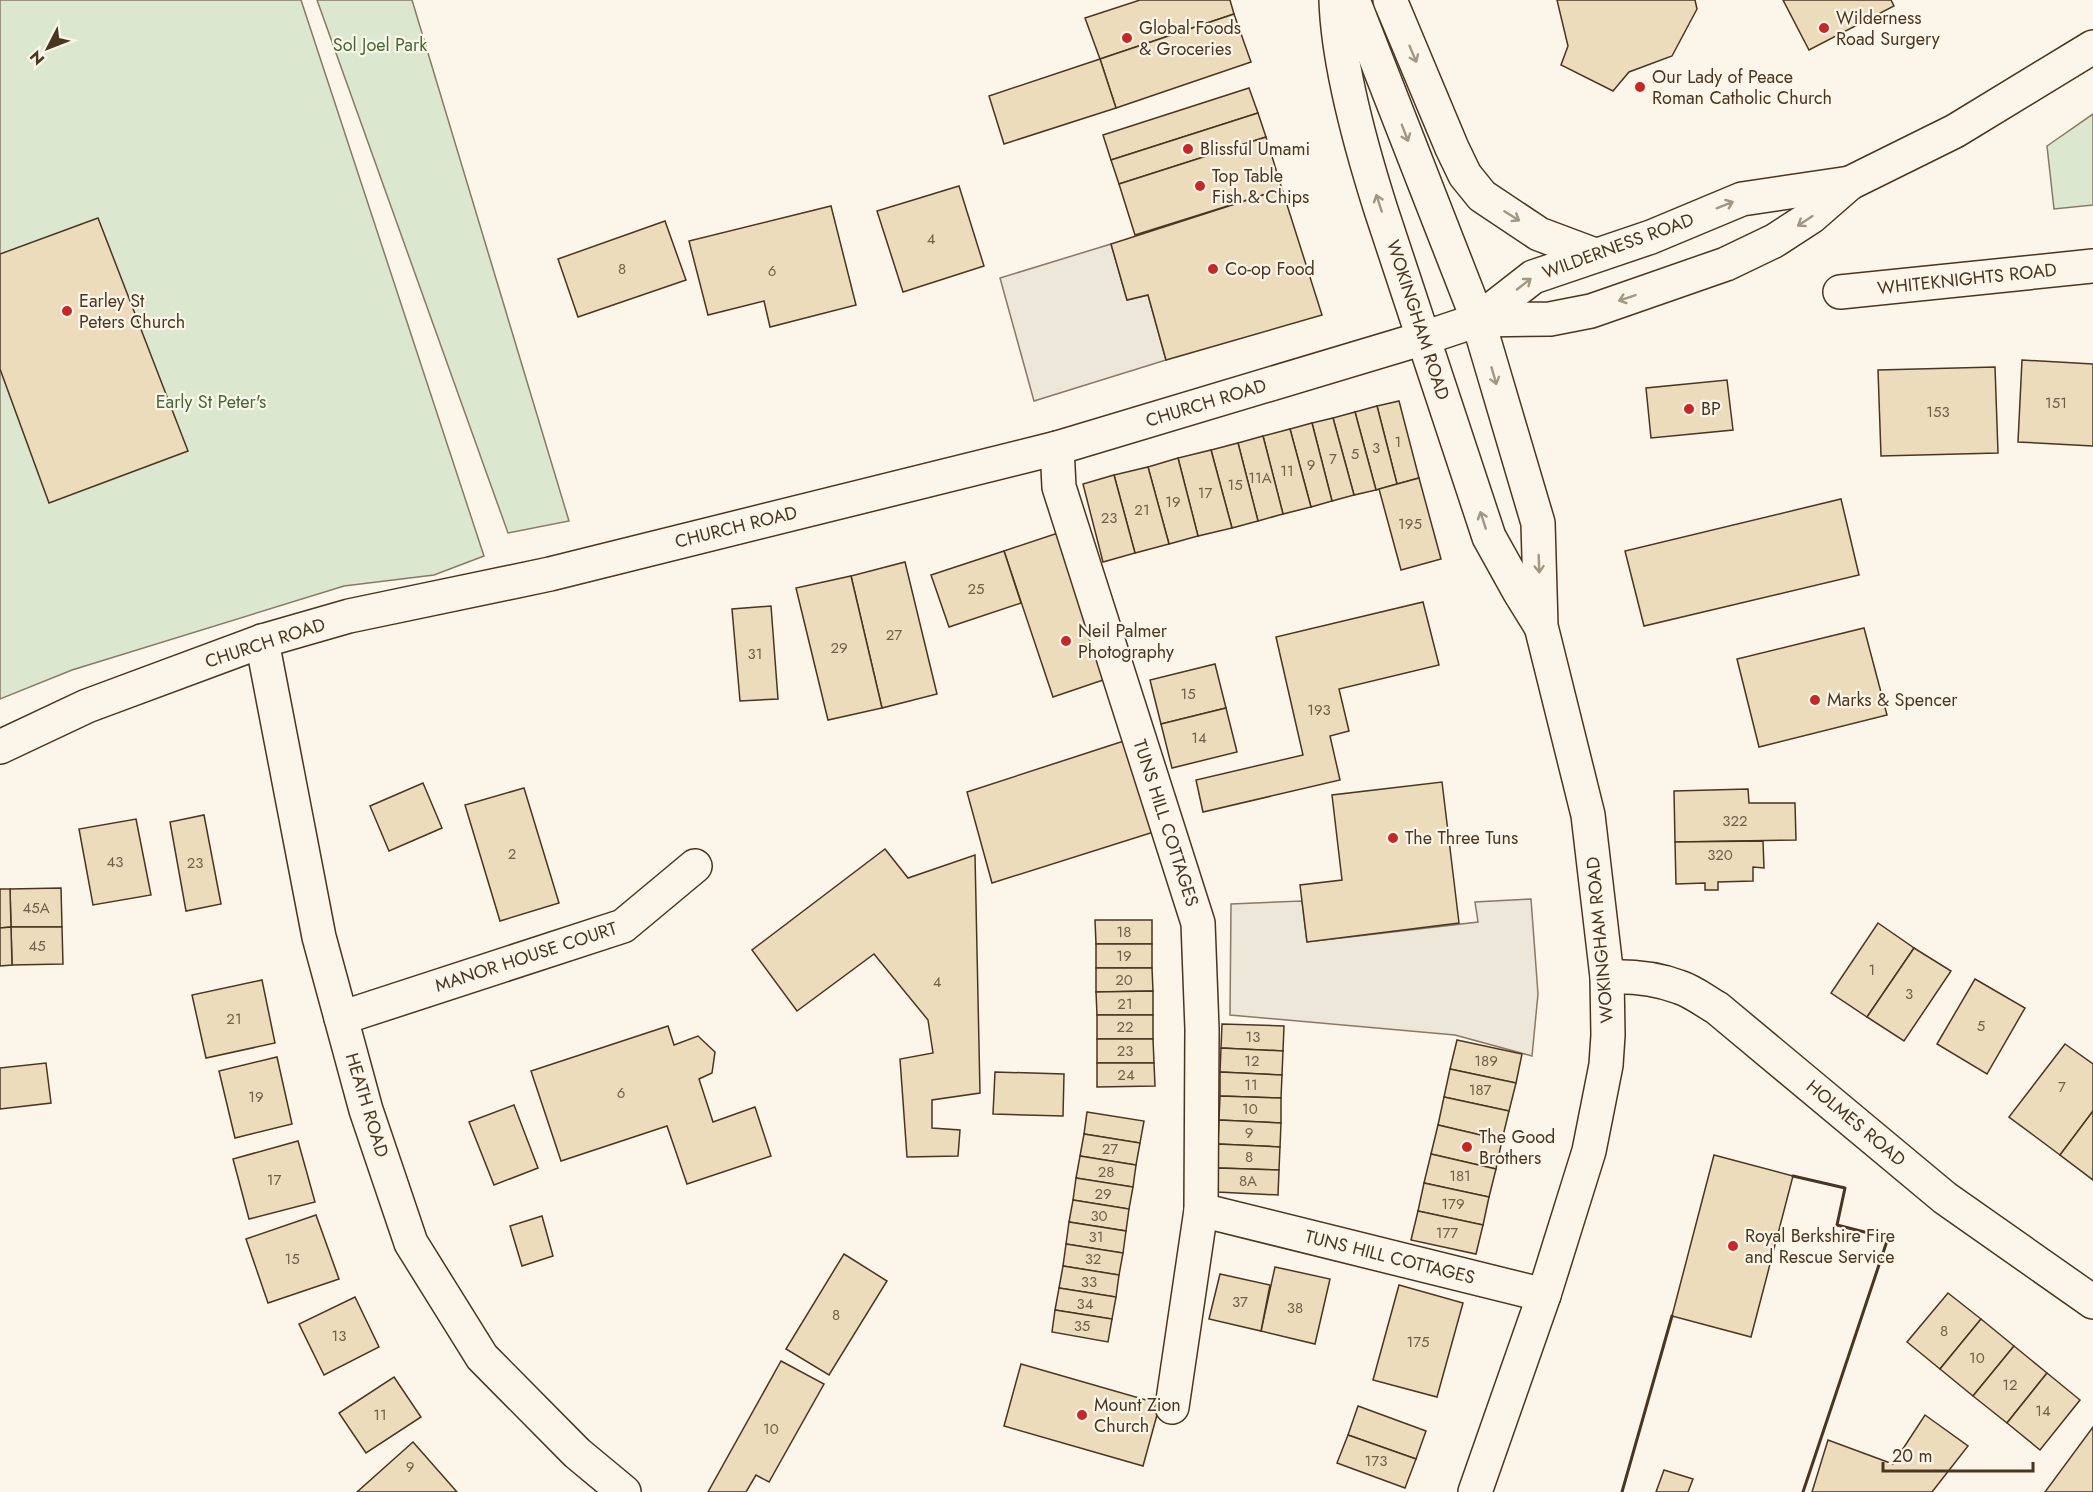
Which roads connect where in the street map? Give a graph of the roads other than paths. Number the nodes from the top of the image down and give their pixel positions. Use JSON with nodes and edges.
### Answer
{"nodes":[{"id":1,"x":1336,"y":0,"type":"edge"},
{"id":2,"x":1353,"y":0,"type":"edge"},
{"id":3,"x":1390,"y":0,"type":"edge"},
{"id":4,"x":2093,"y":47,"type":"edge"},
{"id":5,"x":1850,"y":183,"type":"junction"},
{"id":6,"x":1595,"y":255,"type":"junction"},
{"id":7,"x":2093,"y":266,"type":"edge"},
{"id":8,"x":1840,"y":292,"type":"dead end"},
{"id":9,"x":1478,"y":320,"type":"junction"},
{"id":10,"x":1424,"y":338,"type":"junction"},
{"id":11,"x":1057,"y":448,"type":"junction"},
{"id":12,"x":1541,"y":626,"type":"junction"},
{"id":13,"x":262,"y":641,"type":"junction"},
{"id":14,"x":0,"y":747,"type":"edge"},
{"id":15,"x":695,"y":866,"type":"dead end"},
{"id":16,"x":1607,"y":977,"type":"junction"},
{"id":17,"x":341,"y":1018,"type":"junction"},
{"id":18,"x":1201,"y":1210,"type":"junction"},
{"id":19,"x":1544,"y":1295,"type":"junction"},
{"id":20,"x":2093,"y":1302,"type":"edge"},
{"id":21,"x":1172,"y":1407,"type":"dead end"},
{"id":22,"x":624,"y":1492,"type":"edge"},
{"id":23,"x":1475,"y":1492,"type":"edge"}],
"edges":[{"from":10,"to":1,"type":"main road","name":"WOKINGHAM ROAD","one_way":true},
{"from":2,"to":9,"type":"main road","name":"WOKINGHAM ROAD","one_way":true},
{"from":3,"to":6,"type":"main road","one_way":true},
{"from":4,"to":5,"type":"main road","name":"WILDERNESS ROAD"},
{"from":6,"to":5,"type":"main road","name":"WILDERNESS ROAD","one_way":true},
{"from":5,"to":9,"type":"main road","name":"WILDERNESS ROAD","one_way":true},
{"from":9,"to":6,"type":"main road","name":"WILDERNESS ROAD","one_way":true},
{"from":7,"to":8,"type":"main road","name":"WHITEKNIGHTS ROAD"},
{"from":9,"to":10,"type":"main road","name":"CHURCH ROAD"},
{"from":9,"to":12,"type":"main road","name":"WOKINGHAM ROAD","one_way":true},
{"from":10,"to":11,"type":"main road","name":"CHURCH ROAD"},
{"from":12,"to":10,"type":"main road","name":"WOKINGHAM ROAD","one_way":true},
{"from":11,"to":13,"type":"main road","name":"CHURCH ROAD"},
{"from":11,"to":18,"type":"main road","name":"TUNS HILL COTTAGES"},
{"from":12,"to":16,"type":"main road","name":"WOKINGHAM ROAD"},
{"from":13,"to":14,"type":"main road","name":"CHURCH ROAD"},
{"from":13,"to":17,"type":"main road","name":"HEATH ROAD"},
{"from":15,"to":17,"type":"main road","name":"MANOR HOUSE COURT"},
{"from":16,"to":19,"type":"main road","name":"WOKINGHAM ROAD"},
{"from":16,"to":20,"type":"main road","name":"HOLMES ROAD"},
{"from":17,"to":22,"type":"main road","name":"HEATH ROAD"},
{"from":18,"to":19,"type":"main road","name":"TUNS HILL COTTAGES"},
{"from":18,"to":21,"type":"main road","name":"TUNS HILL COTTAGES"},
{"from":19,"to":23,"type":"main road","name":"WOKINGHAM ROAD"}]}
